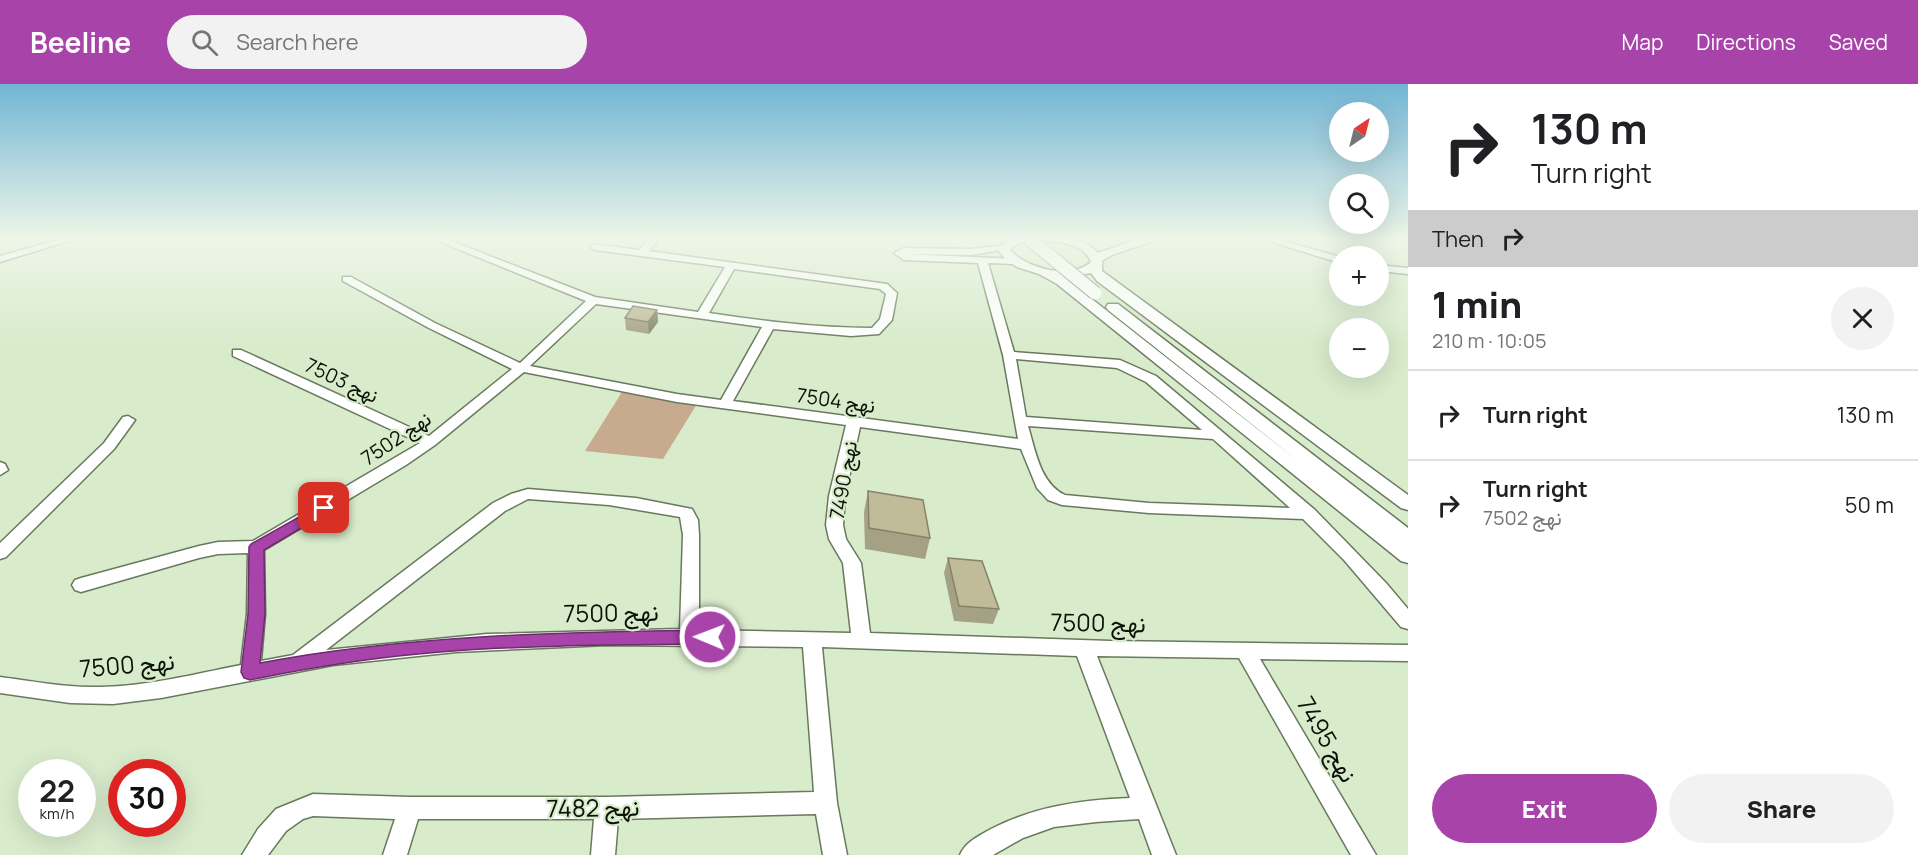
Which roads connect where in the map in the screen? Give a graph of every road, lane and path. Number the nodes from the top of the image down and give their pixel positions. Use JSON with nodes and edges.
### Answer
{"nodes":[{"id":1,"x":524,"y":273,"type":"edge"},
{"id":2,"x":727,"y":273,"type":"edge"},
{"id":3,"x":791,"y":273,"type":"edge"},
{"id":4,"x":986,"y":273,"type":"edge"},
{"id":5,"x":1046,"y":273,"type":"edge"},
{"id":6,"x":1076,"y":273,"type":"edge"},
{"id":7,"x":1081,"y":273,"type":"edge"},
{"id":8,"x":1097,"y":273,"type":"edge"},
{"id":9,"x":347,"y":279,"type":"dead end"},
{"id":10,"x":1102,"y":292,"type":"junction"},
{"id":11,"x":593,"y":300,"type":"junction"},
{"id":12,"x":702,"y":315,"type":"junction"},
{"id":13,"x":769,"y":325,"type":"junction"},
{"id":14,"x":237,"y":353,"type":"dead end"},
{"id":15,"x":1009,"y":355,"type":"junction"},
{"id":16,"x":521,"y":368,"type":"junction"},
{"id":17,"x":725,"y":404,"type":"junction"},
{"id":18,"x":128,"y":420,"type":"dead end"},
{"id":19,"x":1020,"y":421,"type":"junction"},
{"id":20,"x":854,"y":422,"type":"junction"},
{"id":21,"x":1216,"y":435,"type":"junction"},
{"id":22,"x":430,"y":442,"type":"junction"},
{"id":23,"x":1027,"y":445,"type":"junction"},
{"id":24,"x":1408,"y":504,"type":"edge"},
{"id":25,"x":1309,"y":514,"type":"junction"},
{"id":26,"x":1408,"y":518,"type":"edge"},
{"id":27,"x":1408,"y":538,"type":"edge"},
{"id":28,"x":256,"y":547,"type":"junction"},
{"id":29,"x":0,"y":553,"type":"edge"},
{"id":30,"x":1408,"y":556,"type":"edge"},
{"id":31,"x":81,"y":585,"type":"dead end"},
{"id":32,"x":1408,"y":622,"type":"edge"},
{"id":33,"x":689,"y":636,"type":"junction"},
{"id":34,"x":812,"y":640,"type":"junction"},
{"id":35,"x":861,"y":641,"type":"junction"},
{"id":36,"x":1084,"y":648,"type":"junction"},
{"id":37,"x":1245,"y":651,"type":"junction"},
{"id":38,"x":1408,"y":653,"type":"edge"},
{"id":39,"x":298,"y":662,"type":"junction"},
{"id":40,"x":250,"y":672,"type":"junction"},
{"id":41,"x":0,"y":686,"type":"edge"},
{"id":42,"x":826,"y":802,"type":"junction"},
{"id":43,"x":410,"y":808,"type":"junction"},
{"id":44,"x":607,"y":808,"type":"junction"},
{"id":45,"x":1145,"y":808,"type":"junction"},
{"id":46,"x":254,"y":855,"type":"edge"},
{"id":47,"x":395,"y":855,"type":"edge"},
{"id":48,"x":603,"y":855,"type":"edge"},
{"id":49,"x":835,"y":855,"type":"edge"},
{"id":50,"x":972,"y":855,"type":"edge"},
{"id":51,"x":1164,"y":855,"type":"edge"},
{"id":52,"x":1364,"y":855,"type":"edge"}],
"edges":[{"from":1,"to":11,"type":"street"},
{"from":2,"to":12,"type":"street"},
{"from":3,"to":13,"type":"street"},
{"from":4,"to":15,"type":"street"},
{"from":5,"to":30,"type":"street"},
{"from":6,"to":10,"type":"street","bridge":true},
{"from":7,"to":10,"type":"street"},
{"from":8,"to":24,"type":"street"},
{"from":9,"to":16,"type":"street","name":"نهج 7504"},
{"from":10,"to":26,"type":"street"},
{"from":10,"to":27,"type":"street"},
{"from":11,"to":12,"type":"street"},
{"from":11,"to":16,"type":"street","name":"نهج 7502"},
{"from":12,"to":13,"type":"street"},
{"from":13,"to":17,"type":"street"},
{"from":14,"to":22,"type":"street","name":"نهج 7503"},
{"from":15,"to":19,"type":"street"},
{"from":15,"to":21,"type":"street"},
{"from":16,"to":17,"type":"street","name":"نهج 7504"},
{"from":16,"to":22,"type":"street","name":"نهج 7502"},
{"from":17,"to":20,"type":"street","name":"نهج 7504"},
{"from":18,"to":29,"type":"street"},
{"from":19,"to":21,"type":"street"},
{"from":19,"to":23,"type":"street"},
{"from":20,"to":23,"type":"street","name":"نهج 7504"},
{"from":20,"to":35,"type":"street","name":"نهج 7490"},
{"from":21,"to":25,"type":"street"},
{"from":22,"to":28,"type":"street","name":"نهج 7502"},
{"from":23,"to":25,"type":"street"},
{"from":25,"to":32,"type":"street"},
{"from":28,"to":31,"type":"street","name":"نهج 7502"},
{"from":28,"to":40,"type":"street"},
{"from":33,"to":34,"type":"street","name":"نهج 7500"},
{"from":33,"to":39,"type":"street","name":"نهج 7500"},
{"from":33,"to":39,"type":"street"},
{"from":34,"to":35,"type":"street","name":"نهج 7500"},
{"from":34,"to":42,"type":"street"},
{"from":35,"to":36,"type":"street","name":"نهج 7500"},
{"from":36,"to":37,"type":"street","name":"نهج 7500"},
{"from":36,"to":45,"type":"street"},
{"from":37,"to":38,"type":"street","name":"نهج 7500"},
{"from":37,"to":52,"type":"street","name":"نهج 7495"},
{"from":39,"to":40,"type":"street","name":"نهج 7500"},
{"from":40,"to":41,"type":"street","name":"نهج 7500"},
{"from":42,"to":44,"type":"street","name":"نهج 7482"},
{"from":42,"to":49,"type":"street"},
{"from":43,"to":44,"type":"street","name":"نهج 7482"},
{"from":43,"to":46,"type":"street","name":"نهج 7482"},
{"from":43,"to":47,"type":"street"},
{"from":44,"to":48,"type":"street"},
{"from":45,"to":50,"type":"street"},
{"from":45,"to":51,"type":"street"}]}
